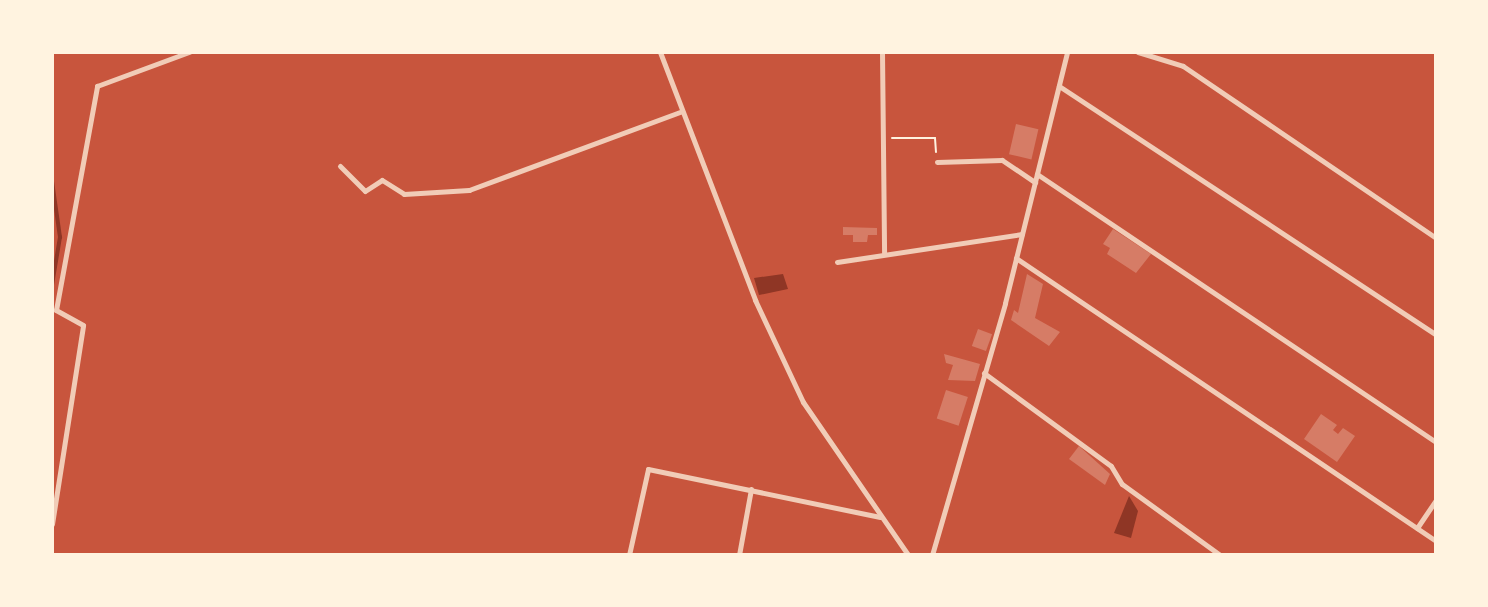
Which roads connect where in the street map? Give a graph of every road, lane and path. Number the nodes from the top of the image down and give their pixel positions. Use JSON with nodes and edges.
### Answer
{"nodes":[{"id":1,"x":189,"y":52,"type":"edge"},
{"id":2,"x":660,"y":52,"type":"edge"},
{"id":3,"x":882,"y":52,"type":"edge"},
{"id":4,"x":1067,"y":52,"type":"edge"},
{"id":5,"x":1138,"y":52,"type":"edge"},
{"id":6,"x":1059,"y":86,"type":"junction"},
{"id":7,"x":682,"y":111,"type":"junction"},
{"id":8,"x":883,"y":138,"type":"junction"},
{"id":9,"x":937,"y":162,"type":"joint"},
{"id":10,"x":340,"y":166,"type":"dead end"},
{"id":11,"x":1037,"y":174,"type":"junction"},
{"id":12,"x":1035,"y":182,"type":"junction"},
{"id":13,"x":1022,"y":234,"type":"junction"},
{"id":14,"x":1436,"y":238,"type":"edge"},
{"id":15,"x":884,"y":253,"type":"junction"},
{"id":16,"x":1016,"y":258,"type":"junction"},
{"id":17,"x":837,"y":262,"type":"dead end"},
{"id":18,"x":1436,"y":335,"type":"edge"},
{"id":19,"x":984,"y":373,"type":"junction"},
{"id":20,"x":1436,"y":442,"type":"edge"},
{"id":21,"x":751,"y":489,"type":"junction"},
{"id":22,"x":1436,"y":500,"type":"edge"},
{"id":23,"x":881,"y":517,"type":"junction"},
{"id":24,"x":52,"y":524,"type":"edge"},
{"id":25,"x":1417,"y":528,"type":"junction"},
{"id":26,"x":1436,"y":541,"type":"edge"},
{"id":27,"x":629,"y":555,"type":"edge"},
{"id":28,"x":739,"y":555,"type":"edge"},
{"id":29,"x":908,"y":555,"type":"edge"},
{"id":30,"x":932,"y":555,"type":"edge"},
{"id":31,"x":1220,"y":555,"type":"edge"}],
"edges":[{"from":1,"to":24,"type":"street"},
{"from":2,"to":7,"type":"street"},
{"from":3,"to":8,"type":"street"},
{"from":4,"to":6,"type":"street"},
{"from":5,"to":14,"type":"street"},
{"from":6,"to":11,"type":"street"},
{"from":6,"to":18,"type":"street"},
{"from":7,"to":10,"type":"street"},
{"from":7,"to":23,"type":"street"},
{"from":8,"to":9,"type":"path"},
{"from":8,"to":15,"type":"street"},
{"from":9,"to":12,"type":"street"},
{"from":11,"to":12,"type":"street"},
{"from":11,"to":20,"type":"street"},
{"from":12,"to":13,"type":"street"},
{"from":13,"to":15,"type":"street"},
{"from":13,"to":16,"type":"street"},
{"from":15,"to":17,"type":"street"},
{"from":16,"to":19,"type":"street"},
{"from":16,"to":25,"type":"street"},
{"from":19,"to":30,"type":"street"},
{"from":19,"to":31,"type":"street"},
{"from":21,"to":23,"type":"street"},
{"from":21,"to":27,"type":"street"},
{"from":21,"to":28,"type":"street"},
{"from":22,"to":25,"type":"street"},
{"from":23,"to":29,"type":"street"},
{"from":25,"to":26,"type":"street"}]}
